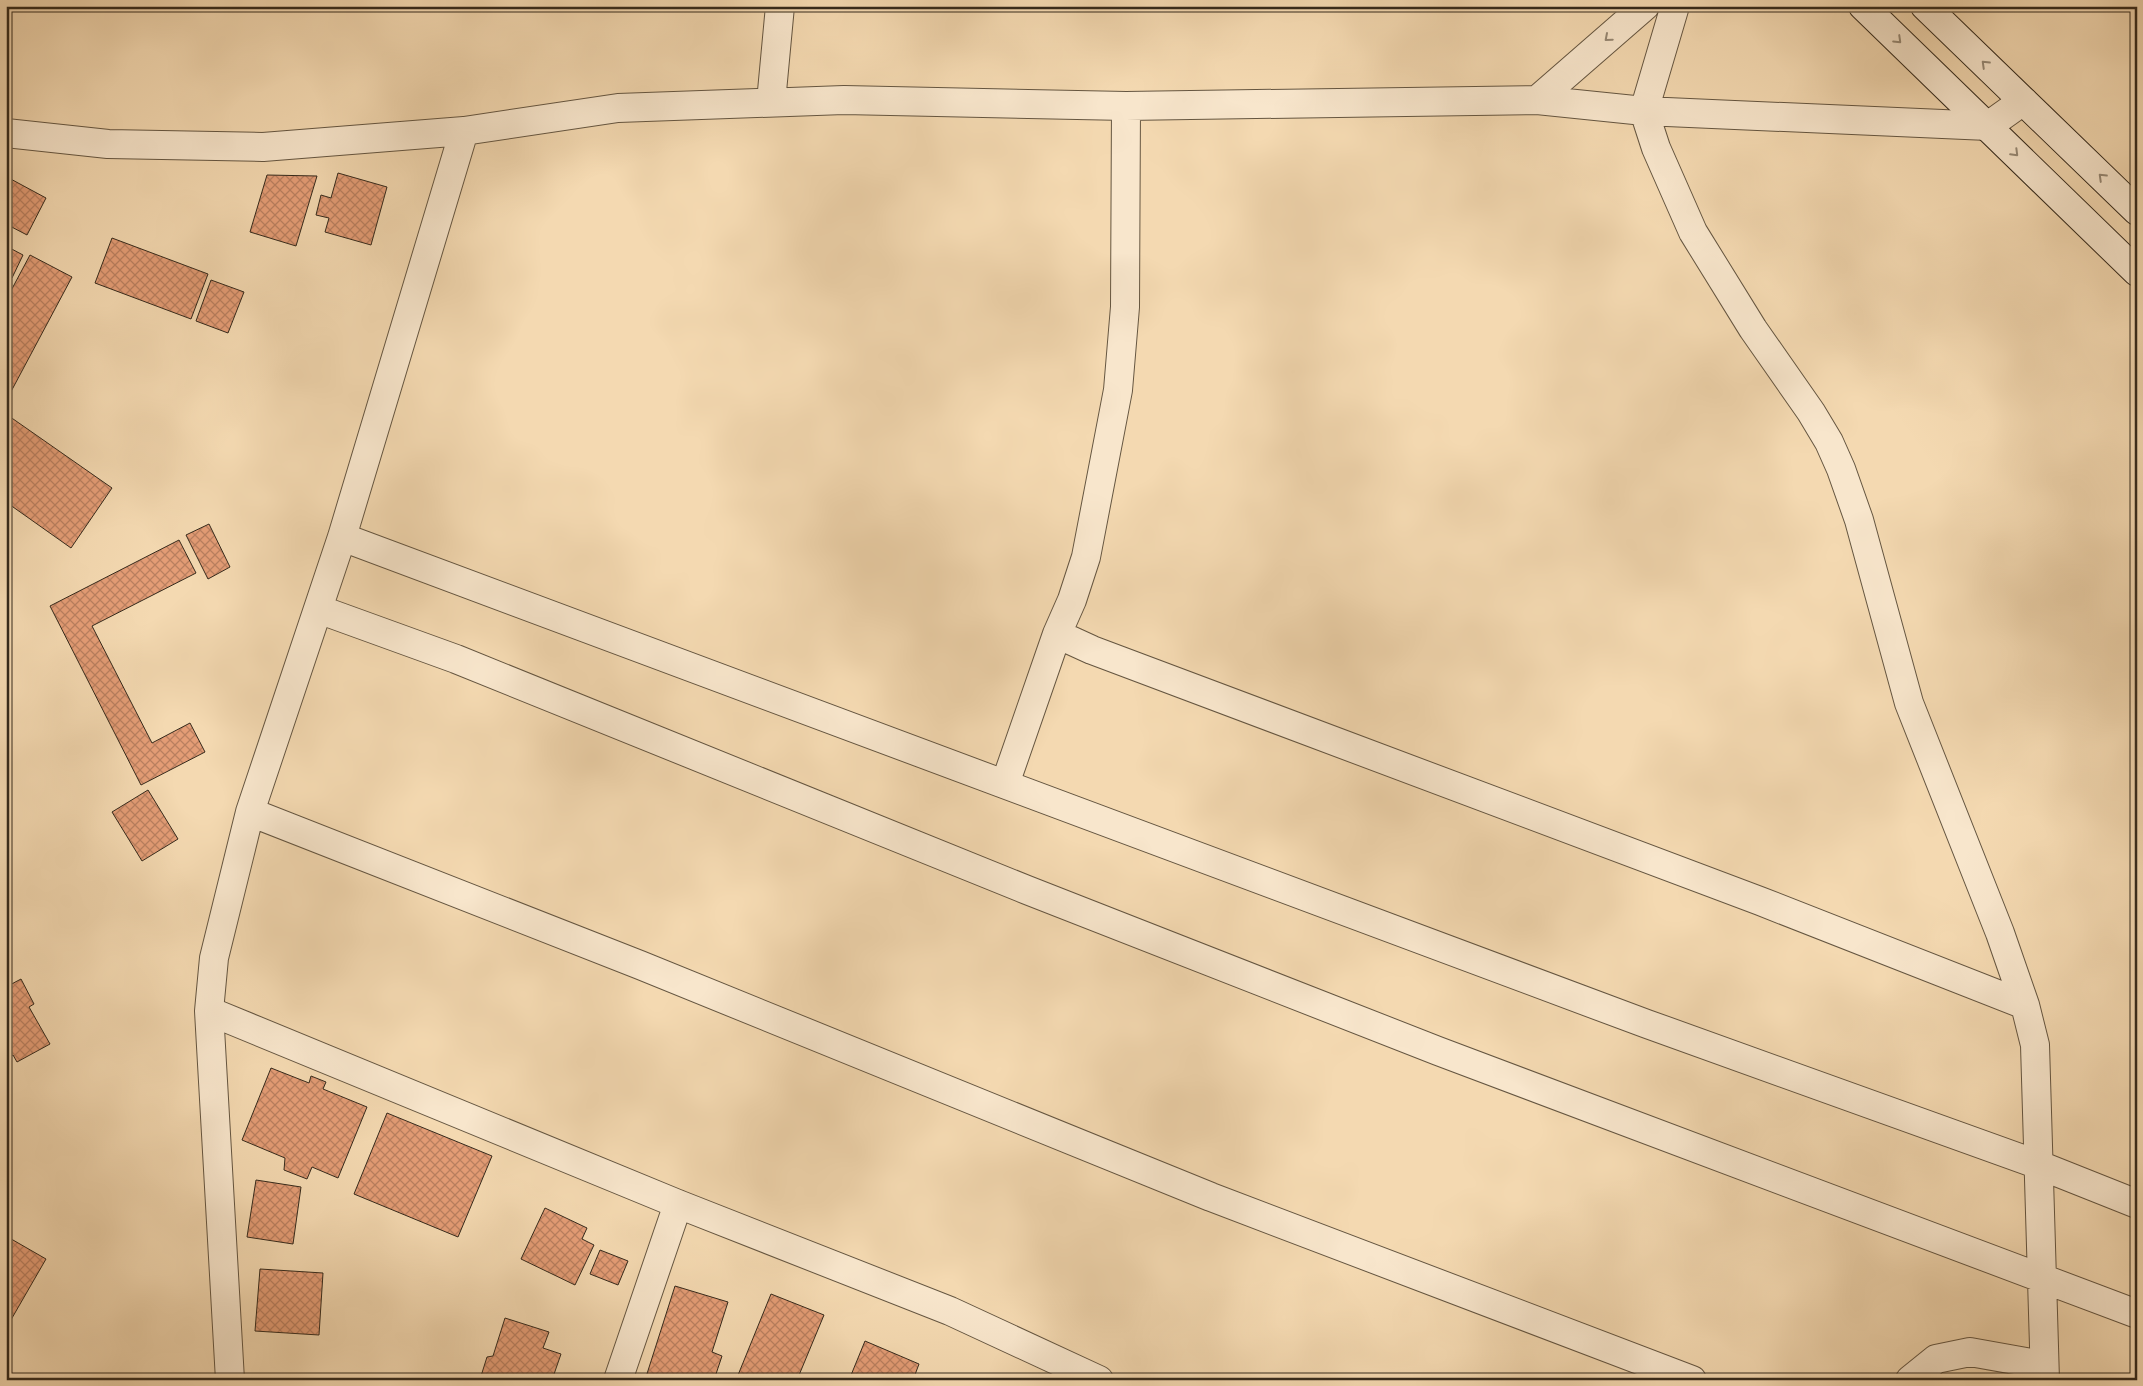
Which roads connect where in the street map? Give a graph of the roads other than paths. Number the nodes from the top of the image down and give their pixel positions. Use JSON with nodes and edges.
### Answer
{"nodes":[{"id":1,"x":780,"y":6,"type":"edge"},
{"id":2,"x":1645,"y":6,"type":"edge"},
{"id":3,"x":1675,"y":6,"type":"edge"},
{"id":4,"x":1863,"y":6,"type":"edge"},
{"id":5,"x":1925,"y":6,"type":"edge"},
{"id":6,"x":1537,"y":100,"type":"junction"},
{"id":7,"x":2023,"y":101,"type":"junction"},
{"id":8,"x":772,"y":102,"type":"junction"},
{"id":9,"x":1126,"y":106,"type":"junction"},
{"id":10,"x":1644,"y":111,"type":"junction"},
{"id":11,"x":1988,"y":126,"type":"junction"},
{"id":12,"x":464,"y":131,"type":"junction"},
{"id":13,"x":6,"y":133,"type":"edge"},
{"id":14,"x":2137,"y":211,"type":"edge"},
{"id":15,"x":2137,"y":272,"type":"edge"},
{"id":16,"x":342,"y":537,"type":"junction"},
{"id":17,"x":318,"y":609,"type":"junction"},
{"id":18,"x":1057,"y":634,"type":"junction"},
{"id":19,"x":1005,"y":784,"type":"junction"},
{"id":20,"x":250,"y":812,"type":"junction"},
{"id":21,"x":2025,"y":1005,"type":"junction"},
{"id":22,"x":210,"y":1011,"type":"junction"},
{"id":23,"x":2039,"y":1165,"type":"junction"},
{"id":24,"x":678,"y":1204,"type":"junction"},
{"id":25,"x":2137,"y":1204,"type":"edge"},
{"id":26,"x":2042,"y":1278,"type":"junction"},
{"id":27,"x":2137,"y":1314,"type":"edge"},
{"id":28,"x":2044,"y":1372,"type":"edge"},
{"id":29,"x":230,"y":1380,"type":"edge"},
{"id":30,"x":618,"y":1380,"type":"edge"},
{"id":31,"x":1098,"y":1380,"type":"edge"},
{"id":32,"x":1692,"y":1380,"type":"edge"},
{"id":33,"x":1910,"y":1380,"type":"edge"}],
"edges":[{"from":1,"to":8,"type":"street"},
{"from":2,"to":6,"type":"street","one_way":true},
{"from":3,"to":10,"type":"street"},
{"from":4,"to":11,"type":"street","one_way":true},
{"from":7,"to":5,"type":"street","one_way":true},
{"from":6,"to":9,"type":"street"},
{"from":6,"to":10,"type":"street"},
{"from":7,"to":11,"type":"street"},
{"from":14,"to":7,"type":"street","one_way":true},
{"from":8,"to":9,"type":"street"},
{"from":8,"to":12,"type":"street"},
{"from":9,"to":18,"type":"street"},
{"from":10,"to":11,"type":"street"},
{"from":10,"to":21,"type":"street"},
{"from":11,"to":15,"type":"street","one_way":true},
{"from":12,"to":13,"type":"street"},
{"from":12,"to":16,"type":"street"},
{"from":16,"to":17,"type":"street"},
{"from":16,"to":19,"type":"street"},
{"from":17,"to":20,"type":"street"},
{"from":17,"to":26,"type":"street"},
{"from":18,"to":19,"type":"street"},
{"from":18,"to":21,"type":"street"},
{"from":19,"to":23,"type":"street"},
{"from":20,"to":22,"type":"street"},
{"from":20,"to":32,"type":"street"},
{"from":21,"to":23,"type":"street"},
{"from":22,"to":24,"type":"street"},
{"from":22,"to":29,"type":"street"},
{"from":23,"to":25,"type":"street"},
{"from":23,"to":26,"type":"street"},
{"from":24,"to":30,"type":"street"},
{"from":24,"to":31,"type":"street"},
{"from":26,"to":27,"type":"street"},
{"from":26,"to":28,"type":"street"},
{"from":28,"to":33,"type":"street"}]}
